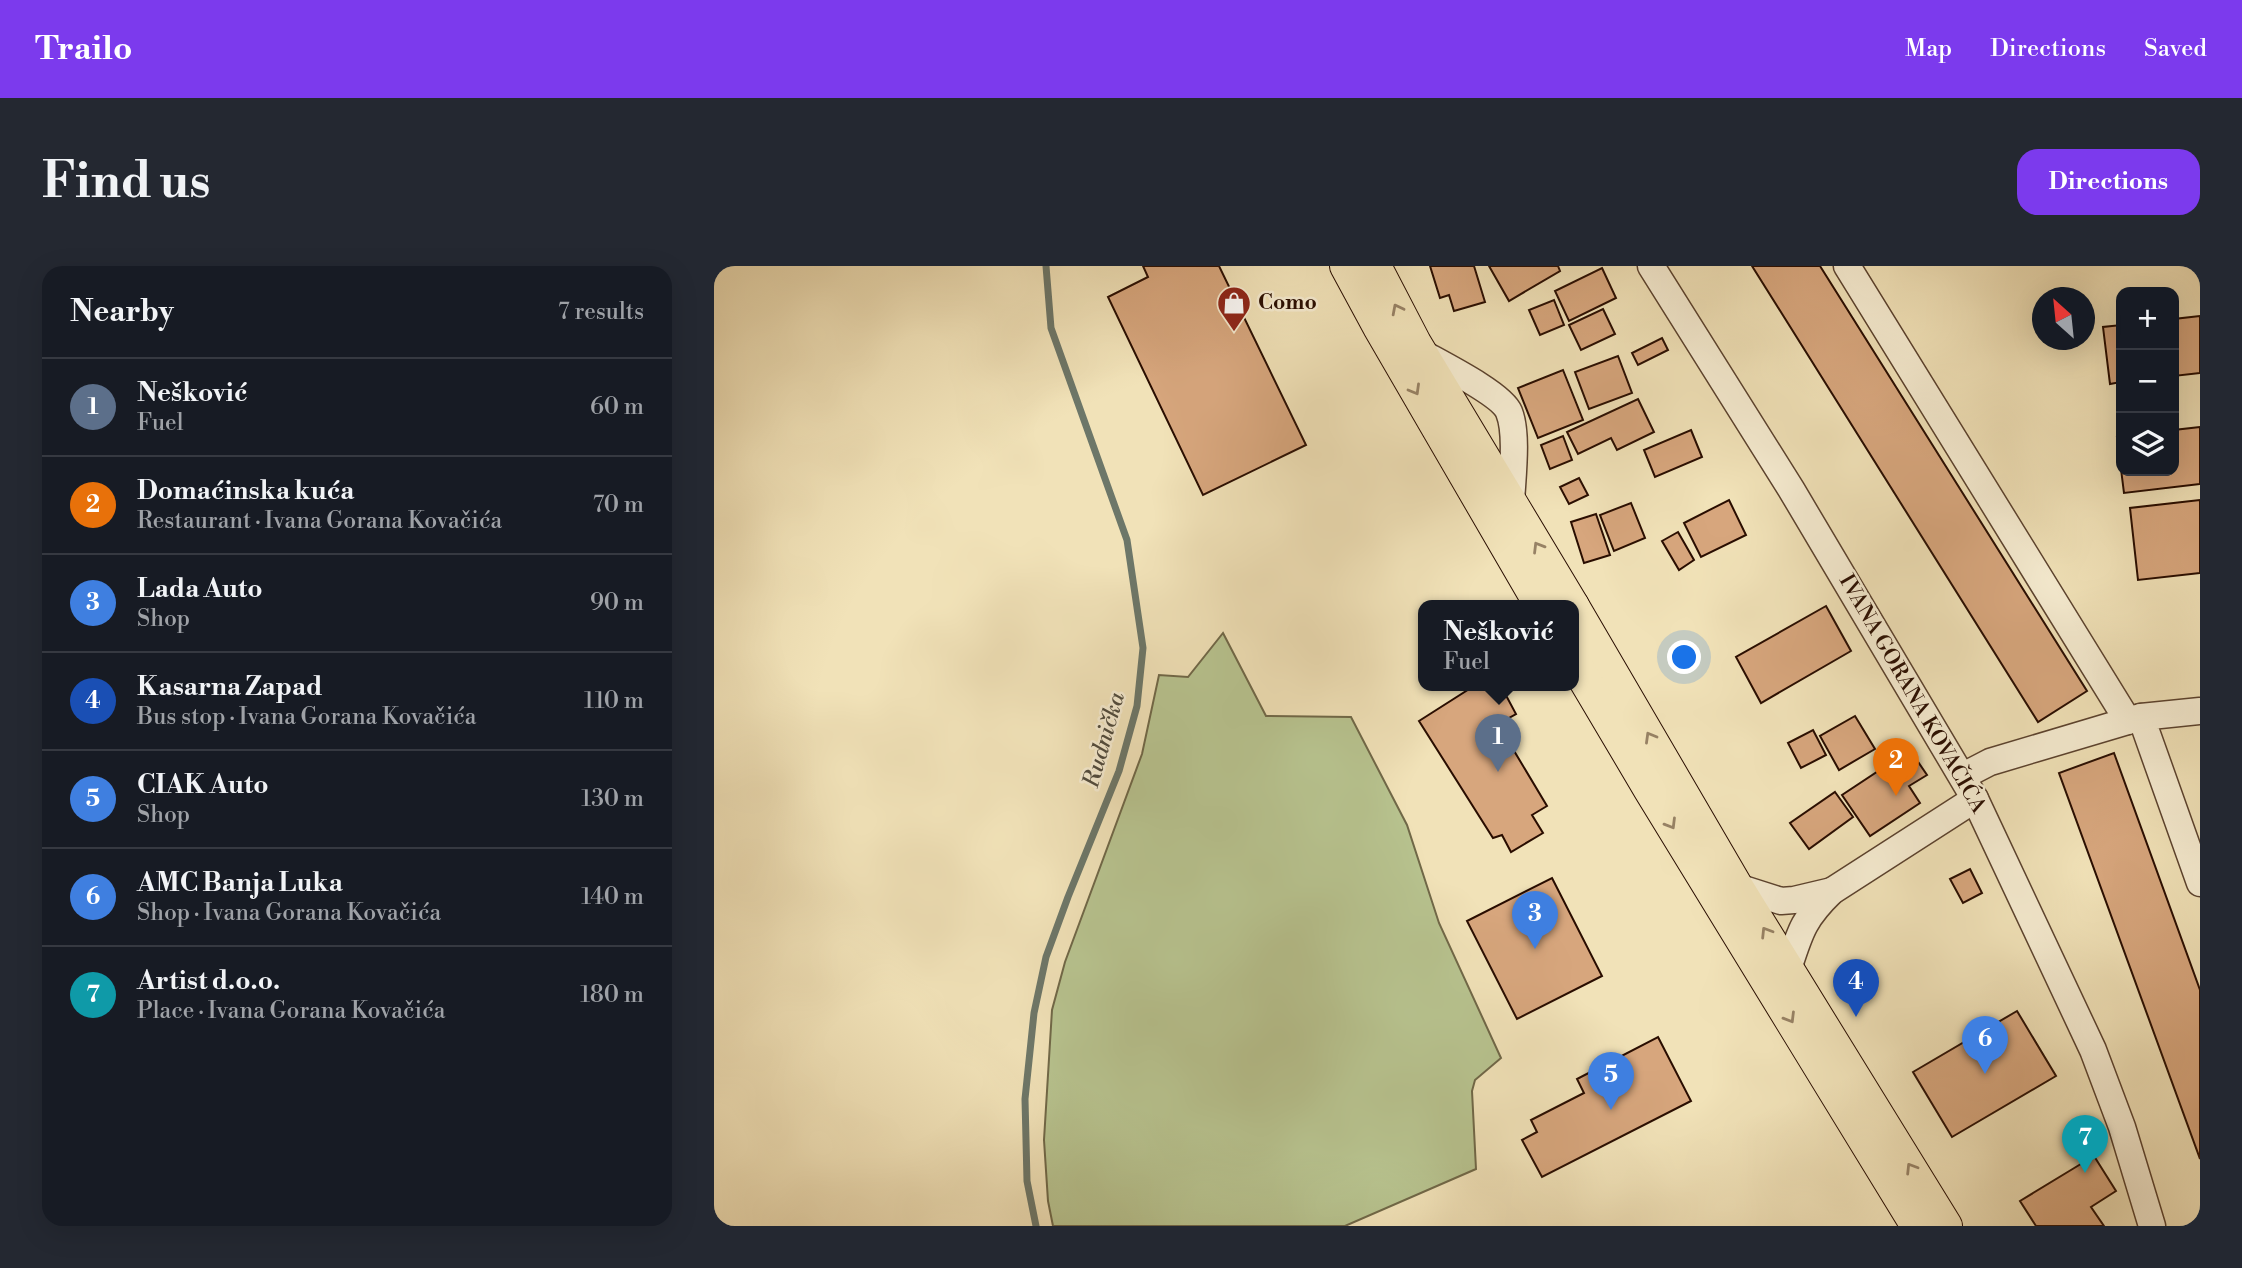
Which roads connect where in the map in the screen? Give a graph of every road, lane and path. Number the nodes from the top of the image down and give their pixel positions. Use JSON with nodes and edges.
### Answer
{"nodes":[{"id":1,"x":1346,"y":266,"type":"edge"},
{"id":2,"x":1375,"y":266,"type":"edge"},
{"id":3,"x":1651,"y":266,"type":"edge"},
{"id":4,"x":1847,"y":266,"type":"edge"},
{"id":5,"x":1420,"y":352,"type":"junction"},
{"id":6,"x":1511,"y":503,"type":"junction"},
{"id":7,"x":1538,"y":600,"type":"edge"},
{"id":8,"x":1569,"y":600,"type":"edge"},
{"id":9,"x":1579,"y":616,"type":"edge"},
{"id":10,"x":1579,"y":670,"type":"edge"},
{"id":11,"x":2200,"y":711,"type":"edge"},
{"id":12,"x":2134,"y":719,"type":"junction"},
{"id":13,"x":1969,"y":787,"type":"junction"},
{"id":14,"x":2200,"y":883,"type":"edge"},
{"id":15,"x":1737,"y":887,"type":"junction"},
{"id":16,"x":1832,"y":891,"type":"junction"},
{"id":17,"x":1788,"y":969,"type":"junction"},
{"id":18,"x":1917,"y":1226,"type":"edge"},
{"id":19,"x":1946,"y":1226,"type":"edge"},
{"id":20,"x":2152,"y":1226,"type":"edge"}],
"edges":[{"from":1,"to":7,"type":"main road","one_way":true},
{"from":5,"to":2,"type":"main road","one_way":true},
{"from":3,"to":13,"type":"street","name":"IVANA GORANA KOVAČIĆA"},
{"from":4,"to":12,"type":"street"},
{"from":5,"to":6,"type":"main road"},
{"from":5,"to":6,"type":"street"},
{"from":8,"to":6,"type":"main road","one_way":true},
{"from":15,"to":9,"type":"main road","one_way":true},
{"from":10,"to":18,"type":"main road","one_way":true},
{"from":11,"to":12,"type":"street"},
{"from":12,"to":13,"type":"street"},
{"from":12,"to":14,"type":"street"},
{"from":13,"to":16,"type":"street"},
{"from":13,"to":20,"type":"street","name":"IVANA GORANA KOVAČIĆA"},
{"from":15,"to":16,"type":"street"},
{"from":17,"to":15,"type":"main road","one_way":true},
{"from":16,"to":17,"type":"street"},
{"from":19,"to":17,"type":"main road","one_way":true}]}
